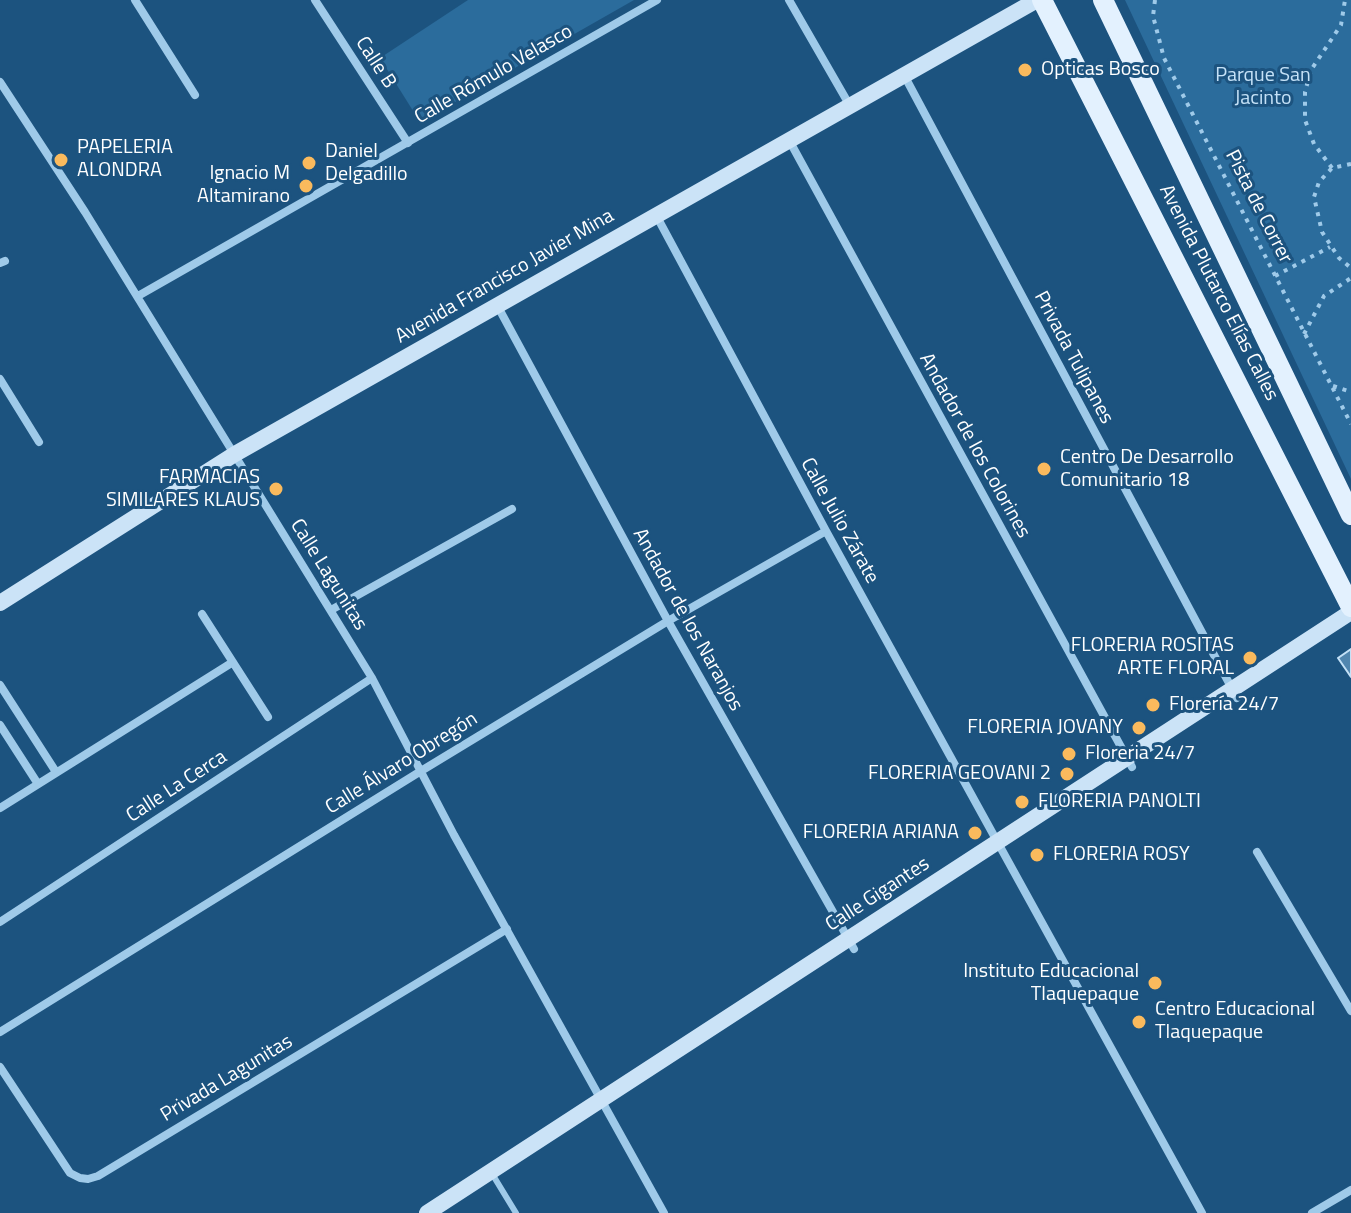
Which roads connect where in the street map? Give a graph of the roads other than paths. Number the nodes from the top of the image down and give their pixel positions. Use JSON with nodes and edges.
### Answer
{"nodes":[{"id":1,"x":135,"y":0,"type":"edge"},
{"id":2,"x":315,"y":0,"type":"edge"},
{"id":3,"x":657,"y":0,"type":"edge"},
{"id":4,"x":789,"y":0,"type":"edge"},
{"id":5,"x":1040,"y":0,"type":"edge"},
{"id":6,"x":1103,"y":0,"type":"edge"},
{"id":7,"x":904,"y":75,"type":"junction"},
{"id":8,"x":0,"y":82,"type":"edge"},
{"id":9,"x":195,"y":95,"type":"dead end"},
{"id":10,"x":850,"y":106,"type":"junction"},
{"id":11,"x":789,"y":140,"type":"junction"},
{"id":12,"x":408,"y":143,"type":"junction"},
{"id":13,"x":656,"y":215,"type":"junction"},
{"id":14,"x":138,"y":296,"type":"junction"},
{"id":15,"x":497,"y":304,"type":"junction"},
{"id":16,"x":0,"y":379,"type":"edge"},
{"id":17,"x":3,"y":392,"type":"edge"},
{"id":18,"x":39,"y":442,"type":"dead end"},
{"id":19,"x":235,"y":454,"type":"junction"},
{"id":20,"x":512,"y":509,"type":"dead end"},
{"id":21,"x":1351,"y":515,"type":"edge"},
{"id":22,"x":826,"y":531,"type":"junction"},
{"id":23,"x":0,"y":603,"type":"edge"},
{"id":24,"x":331,"y":610,"type":"junction"},
{"id":25,"x":1351,"y":610,"type":"edge"},
{"id":26,"x":202,"y":614,"type":"dead end"},
{"id":27,"x":668,"y":621,"type":"junction"},
{"id":28,"x":233,"y":662,"type":"junction"},
{"id":29,"x":372,"y":678,"type":"junction"},
{"id":30,"x":0,"y":685,"type":"edge"},
{"id":31,"x":1234,"y":693,"type":"junction"},
{"id":32,"x":268,"y":717,"type":"dead end"},
{"id":33,"x":0,"y":725,"type":"edge"},
{"id":34,"x":1128,"y":762,"type":"junction"},
{"id":35,"x":421,"y":771,"type":"junction"},
{"id":36,"x":56,"y":772,"type":"junction"},
{"id":37,"x":38,"y":784,"type":"junction"},
{"id":38,"x":0,"y":808,"type":"edge"},
{"id":39,"x":997,"y":841,"type":"junction"},
{"id":40,"x":1257,"y":852,"type":"dead end"},
{"id":41,"x":0,"y":922,"type":"edge"},
{"id":42,"x":507,"y":929,"type":"junction"},
{"id":43,"x":851,"y":943,"type":"junction"},
{"id":44,"x":1351,"y":1011,"type":"edge"},
{"id":45,"x":0,"y":1032,"type":"edge"},
{"id":46,"x":0,"y":1067,"type":"edge"},
{"id":47,"x":600,"y":1101,"type":"junction"},
{"id":48,"x":491,"y":1172,"type":"junction"},
{"id":49,"x":1351,"y":1190,"type":"edge"},
{"id":50,"x":427,"y":1213,"type":"edge"},
{"id":51,"x":516,"y":1213,"type":"edge"},
{"id":52,"x":664,"y":1213,"type":"edge"},
{"id":53,"x":1202,"y":1213,"type":"edge"},
{"id":54,"x":1312,"y":1213,"type":"edge"}],
"edges":[{"from":1,"to":9,"type":"street"},
{"from":2,"to":12,"type":"street","name":"Calle B"},
{"from":3,"to":12,"type":"street","name":"Calle Rómulo Velasco"},
{"from":4,"to":10,"type":"street"},
{"from":5,"to":7,"type":"main road","name":"Avenida Francisco Javier Mina"},
{"from":5,"to":25,"type":"main road","name":"Avenida Plutarco Elías Calles"},
{"from":6,"to":21,"type":"main road","name":"Avenida Plutarco Elías Calles"},
{"from":7,"to":10,"type":"main road","name":"Avenida Francisco Javier Mina"},
{"from":7,"to":31,"type":"street","name":"Privada Tulipanes"},
{"from":8,"to":14,"type":"street","name":"Calle Lagunitas"},
{"from":10,"to":11,"type":"main road","name":"Avenida Francisco Javier Mina"},
{"from":11,"to":13,"type":"main road","name":"Avenida Francisco Javier Mina"},
{"from":11,"to":34,"type":"street","name":"Andador de los Colorines"},
{"from":12,"to":14,"type":"street","name":"Calle Rómulo Velasco"},
{"from":13,"to":15,"type":"main road","name":"Avenida Francisco Javier Mina"},
{"from":13,"to":22,"type":"street","name":"Calle Julio Zárate"},
{"from":14,"to":19,"type":"street","name":"Calle Lagunitas"},
{"from":15,"to":19,"type":"main road","name":"Avenida Francisco Javier Mina"},
{"from":15,"to":27,"type":"street","name":"Andador de los Naranjos"},
{"from":16,"to":17,"type":"street"},
{"from":17,"to":18,"type":"street"},
{"from":19,"to":23,"type":"main road","name":"Avenida Francisco Javier Mina"},
{"from":19,"to":24,"type":"street","name":"Calle Lagunitas"},
{"from":20,"to":24,"type":"street"},
{"from":22,"to":27,"type":"street","name":"Calle Álvaro Obregón"},
{"from":22,"to":39,"type":"street","name":"Calle Julio Zárate"},
{"from":24,"to":29,"type":"street","name":"Calle Lagunitas"},
{"from":25,"to":31,"type":"main road","name":"Calle Gigantes"},
{"from":26,"to":28,"type":"street"},
{"from":27,"to":35,"type":"street","name":"Calle Álvaro Obregón"},
{"from":27,"to":43,"type":"street","name":"Andador de los Naranjos"},
{"from":28,"to":32,"type":"street"},
{"from":28,"to":36,"type":"street"},
{"from":29,"to":35,"type":"street","name":"Calle Lagunitas"},
{"from":29,"to":41,"type":"street","name":"Calle La Cerca"},
{"from":30,"to":36,"type":"street"},
{"from":31,"to":34,"type":"main road","name":"Calle Gigantes"},
{"from":33,"to":37,"type":"street"},
{"from":34,"to":39,"type":"main road","name":"Calle Gigantes"},
{"from":35,"to":42,"type":"street","name":"Calle Lagunitas"},
{"from":35,"to":45,"type":"street","name":"Calle Álvaro Obregón"},
{"from":36,"to":37,"type":"street"},
{"from":37,"to":38,"type":"street"},
{"from":39,"to":43,"type":"main road","name":"Calle Gigantes"},
{"from":39,"to":53,"type":"street","name":"Calle Julio Zárate"},
{"from":40,"to":44,"type":"street"},
{"from":42,"to":46,"type":"street","name":"Privada Lagunitas"},
{"from":42,"to":47,"type":"street","name":"Calle Lagunitas"},
{"from":43,"to":47,"type":"main road","name":"Calle Gigantes"},
{"from":47,"to":48,"type":"main road","name":"Calle Gigantes"},
{"from":47,"to":52,"type":"street","name":"Calle Lagunitas"},
{"from":48,"to":50,"type":"main road","name":"Calle Gigantes"},
{"from":48,"to":51,"type":"lane"},
{"from":49,"to":54,"type":"street"}]}
